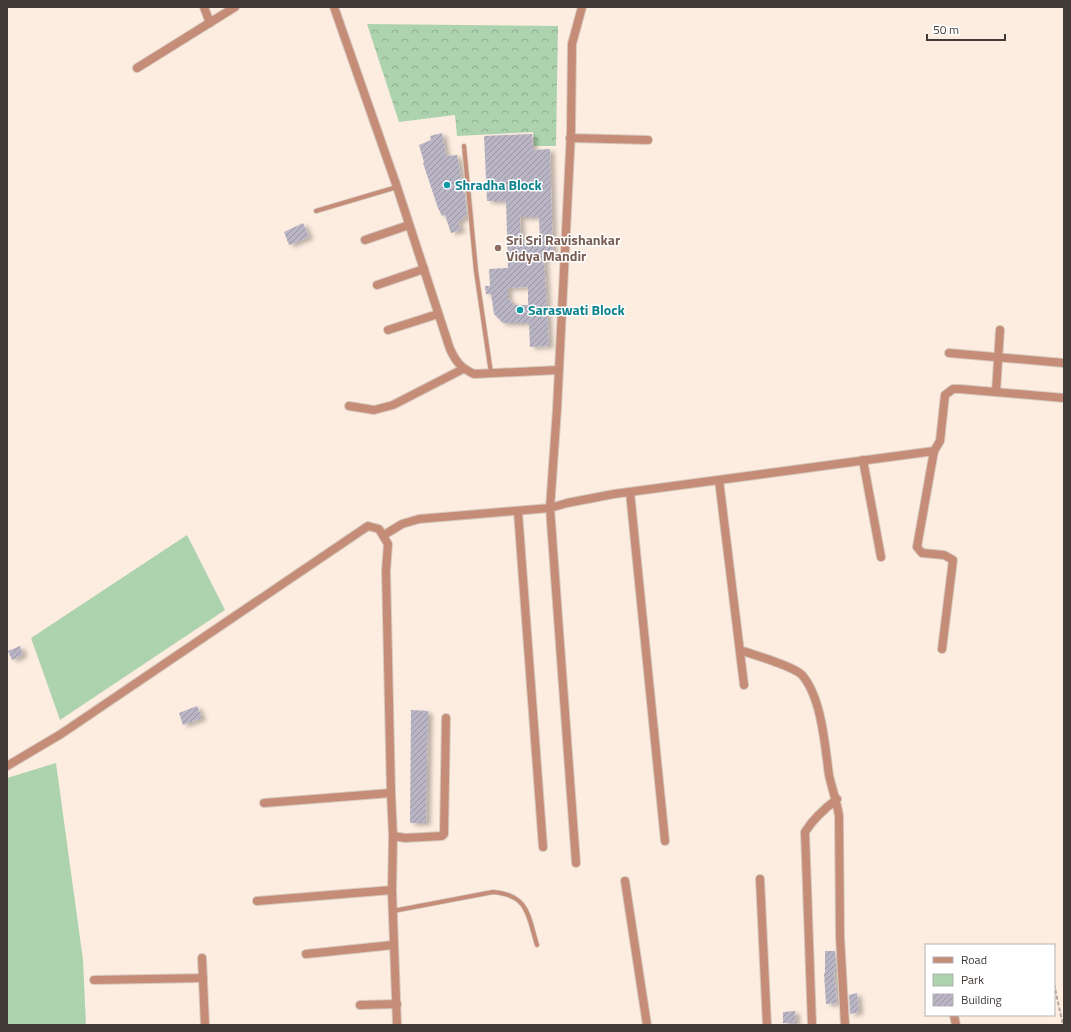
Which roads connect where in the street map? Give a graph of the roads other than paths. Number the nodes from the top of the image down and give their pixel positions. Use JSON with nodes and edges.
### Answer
{"nodes":[{"id":1,"x":204,"y":7,"type":"edge"},
{"id":2,"x":235,"y":7,"type":"edge"},
{"id":3,"x":334,"y":7,"type":"edge"},
{"id":4,"x":582,"y":7,"type":"edge"},
{"id":5,"x":210,"y":23,"type":"junction"},
{"id":6,"x":137,"y":68,"type":"dead end"},
{"id":7,"x":570,"y":138,"type":"junction"},
{"id":8,"x":648,"y":140,"type":"dead end"},
{"id":9,"x":464,"y":146,"type":"dead end"},
{"id":10,"x":397,"y":187,"type":"junction"},
{"id":11,"x":316,"y":211,"type":"dead end"},
{"id":12,"x":409,"y":225,"type":"junction"},
{"id":13,"x":365,"y":240,"type":"dead end"},
{"id":14,"x":424,"y":269,"type":"junction"},
{"id":15,"x":377,"y":285,"type":"dead end"},
{"id":16,"x":438,"y":314,"type":"junction"},
{"id":17,"x":388,"y":330,"type":"dead end"},
{"id":18,"x":1000,"y":330,"type":"dead end"},
{"id":19,"x":949,"y":353,"type":"dead end"},
{"id":20,"x":998,"y":358,"type":"junction"},
{"id":21,"x":1064,"y":363,"type":"edge"},
{"id":22,"x":463,"y":369,"type":"junction"},
{"id":23,"x":558,"y":370,"type":"junction"},
{"id":24,"x":491,"y":373,"type":"junction"},
{"id":25,"x":996,"y":392,"type":"junction"},
{"id":26,"x":1064,"y":398,"type":"edge"},
{"id":27,"x":349,"y":406,"type":"dead end"},
{"id":28,"x":934,"y":451,"type":"junction"},
{"id":29,"x":863,"y":460,"type":"junction"},
{"id":30,"x":719,"y":480,"type":"junction"},
{"id":31,"x":630,"y":492,"type":"junction"},
{"id":32,"x":550,"y":508,"type":"junction"},
{"id":33,"x":518,"y":512,"type":"junction"},
{"id":34,"x":384,"y":536,"type":"junction"},
{"id":35,"x":881,"y":557,"type":"dead end"},
{"id":36,"x":942,"y":649,"type":"dead end"},
{"id":37,"x":740,"y":650,"type":"junction"},
{"id":38,"x":744,"y":685,"type":"dead end"},
{"id":39,"x":446,"y":718,"type":"dead end"},
{"id":40,"x":7,"y":766,"type":"edge"},
{"id":41,"x":391,"y":794,"type":"junction"},
{"id":42,"x":836,"y":799,"type":"junction"},
{"id":43,"x":264,"y":803,"type":"dead end"},
{"id":44,"x":393,"y":836,"type":"junction"},
{"id":45,"x":665,"y":840,"type":"dead end"},
{"id":46,"x":543,"y":847,"type":"dead end"},
{"id":47,"x":576,"y":863,"type":"dead end"},
{"id":48,"x":760,"y":879,"type":"dead end"},
{"id":49,"x":625,"y":881,"type":"dead end"},
{"id":50,"x":392,"y":890,"type":"junction"},
{"id":51,"x":257,"y":901,"type":"dead end"},
{"id":52,"x":393,"y":911,"type":"junction"},
{"id":53,"x":393,"y":944,"type":"junction"},
{"id":54,"x":537,"y":945,"type":"dead end"},
{"id":55,"x":306,"y":954,"type":"dead end"},
{"id":56,"x":202,"y":958,"type":"dead end"},
{"id":57,"x":203,"y":978,"type":"junction"},
{"id":58,"x":94,"y":980,"type":"dead end"},
{"id":59,"x":397,"y":1004,"type":"junction"},
{"id":60,"x":360,"y":1005,"type":"dead end"},
{"id":61,"x":205,"y":1025,"type":"edge"},
{"id":62,"x":397,"y":1025,"type":"edge"},
{"id":63,"x":647,"y":1025,"type":"edge"},
{"id":64,"x":767,"y":1025,"type":"edge"},
{"id":65,"x":812,"y":1025,"type":"edge"},
{"id":66,"x":845,"y":1025,"type":"edge"}],
"edges":[{"from":1,"to":5,"type":"street"},
{"from":2,"to":5,"type":"street"},
{"from":3,"to":10,"type":"street"},
{"from":4,"to":7,"type":"street"},
{"from":5,"to":6,"type":"street"},
{"from":7,"to":8,"type":"street"},
{"from":7,"to":23,"type":"street"},
{"from":9,"to":24,"type":"lane"},
{"from":10,"to":11,"type":"lane"},
{"from":10,"to":12,"type":"street"},
{"from":12,"to":13,"type":"street"},
{"from":12,"to":14,"type":"street"},
{"from":14,"to":15,"type":"street"},
{"from":14,"to":16,"type":"street"},
{"from":16,"to":17,"type":"street"},
{"from":16,"to":22,"type":"street"},
{"from":18,"to":20,"type":"street"},
{"from":19,"to":20,"type":"street"},
{"from":20,"to":21,"type":"street"},
{"from":20,"to":25,"type":"street"},
{"from":22,"to":24,"type":"street"},
{"from":22,"to":27,"type":"street"},
{"from":23,"to":24,"type":"street"},
{"from":23,"to":32,"type":"street"},
{"from":25,"to":26,"type":"street"},
{"from":25,"to":28,"type":"street"},
{"from":28,"to":29,"type":"street"},
{"from":28,"to":36,"type":"street"},
{"from":29,"to":30,"type":"street"},
{"from":29,"to":35,"type":"street"},
{"from":30,"to":31,"type":"street"},
{"from":30,"to":37,"type":"street"},
{"from":31,"to":32,"type":"street"},
{"from":31,"to":45,"type":"street"},
{"from":32,"to":33,"type":"street"},
{"from":32,"to":47,"type":"street"},
{"from":33,"to":34,"type":"street"},
{"from":33,"to":46,"type":"street"},
{"from":34,"to":40,"type":"street"},
{"from":34,"to":41,"type":"street"},
{"from":37,"to":38,"type":"street"},
{"from":37,"to":42,"type":"street"},
{"from":39,"to":44,"type":"street"},
{"from":41,"to":43,"type":"street"},
{"from":41,"to":44,"type":"street"},
{"from":42,"to":65,"type":"street"},
{"from":42,"to":66,"type":"street"},
{"from":44,"to":50,"type":"street"},
{"from":48,"to":64,"type":"street"},
{"from":49,"to":63,"type":"street"},
{"from":50,"to":51,"type":"street"},
{"from":50,"to":52,"type":"street"},
{"from":52,"to":53,"type":"street"},
{"from":52,"to":54,"type":"lane"},
{"from":53,"to":55,"type":"street"},
{"from":53,"to":59,"type":"street"},
{"from":56,"to":57,"type":"street"},
{"from":57,"to":58,"type":"street"},
{"from":57,"to":61,"type":"street"},
{"from":59,"to":60,"type":"street"},
{"from":59,"to":62,"type":"street"}]}
